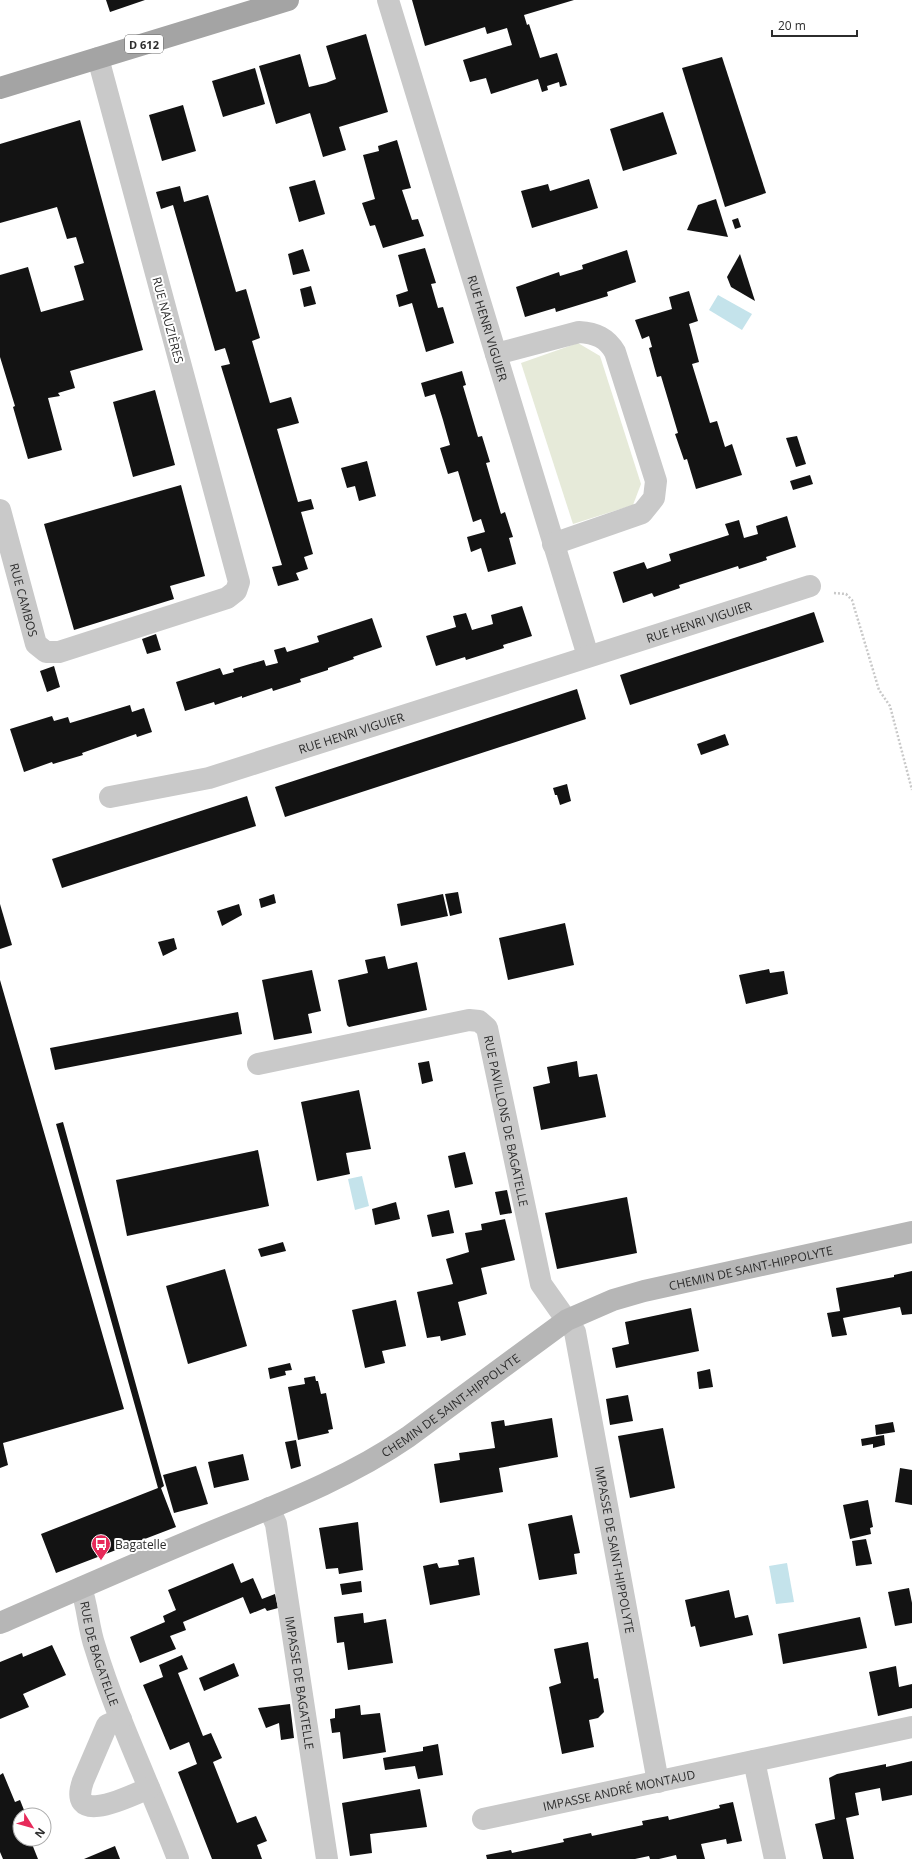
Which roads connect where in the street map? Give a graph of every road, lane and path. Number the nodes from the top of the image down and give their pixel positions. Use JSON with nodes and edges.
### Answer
{"nodes":[{"id":1,"x":288,"y":0,"type":"edge"},
{"id":2,"x":388,"y":0,"type":"edge"},
{"id":3,"x":98,"y":58,"type":"junction"},
{"id":4,"x":0,"y":88,"type":"edge"},
{"id":5,"x":496,"y":354,"type":"junction"},
{"id":6,"x":0,"y":510,"type":"edge"},
{"id":7,"x":553,"y":544,"type":"junction"},
{"id":8,"x":810,"y":586,"type":"joint"},
{"id":9,"x":36,"y":644,"type":"joint"},
{"id":10,"x":588,"y":656,"type":"junction"},
{"id":11,"x":912,"y":790,"type":"edge"},
{"id":12,"x":110,"y":797,"type":"dead end"},
{"id":13,"x":258,"y":1064,"type":"dead end"},
{"id":14,"x":912,"y":1232,"type":"edge"},
{"id":15,"x":567,"y":1320,"type":"junction"},
{"id":16,"x":269,"y":1508,"type":"junction"},
{"id":17,"x":80,"y":1588,"type":"junction"},
{"id":18,"x":0,"y":1623,"type":"edge"},
{"id":19,"x":121,"y":1719,"type":"junction"},
{"id":20,"x":912,"y":1727,"type":"edge"},
{"id":21,"x":754,"y":1761,"type":"junction"},
{"id":22,"x":658,"y":1782,"type":"junction"},
{"id":23,"x":149,"y":1788,"type":"junction"},
{"id":24,"x":483,"y":1819,"type":"dead end"},
{"id":25,"x":178,"y":1859,"type":"edge"},
{"id":26,"x":327,"y":1859,"type":"edge"},
{"id":27,"x":775,"y":1859,"type":"edge"}],
"edges":[{"from":1,"to":3,"type":"main road","number":"D 612"},
{"from":2,"to":5,"type":"street","name":"RUE HENRI VIGUIER"},
{"from":3,"to":4,"type":"main road","number":"D 612"},
{"from":3,"to":9,"type":"street","name":"RUE NAUZIÈRES"},
{"from":5,"to":7,"type":"street","name":"RUE HENRI VIGUIER"},
{"from":5,"to":7,"type":"street"},
{"from":6,"to":9,"type":"street","name":"RUE CAMBOS"},
{"from":7,"to":10,"type":"street","name":"RUE HENRI VIGUIER"},
{"from":8,"to":10,"type":"street","name":"RUE HENRI VIGUIER"},
{"from":8,"to":11,"type":"path"},
{"from":10,"to":12,"type":"street","name":"RUE HENRI VIGUIER"},
{"from":13,"to":15,"type":"street","name":"RUE PAVILLONS DE BAGATELLE"},
{"from":14,"to":15,"type":"street","name":"CHEMIN DE SAINT-HIPPOLYTE"},
{"from":15,"to":16,"type":"street","name":"CHEMIN DE SAINT-HIPPOLYTE"},
{"from":15,"to":22,"type":"street","name":"IMPASSE DE SAINT-HIPPOLYTE"},
{"from":16,"to":17,"type":"street","name":"CHEMIN DE SAINT-HIPPOLYTE"},
{"from":16,"to":26,"type":"street","name":"IMPASSE DE BAGATELLE"},
{"from":17,"to":18,"type":"street","name":"CHEMIN DE SAINT-HIPPOLYTE"},
{"from":17,"to":19,"type":"street","name":"RUE DE BAGATELLE"},
{"from":19,"to":23,"type":"street","name":"RUE DE BAGATELLE"},
{"from":19,"to":23,"type":"street","name":"RUE DE BAGATELLE"},
{"from":20,"to":21,"type":"street","name":"IMPASSE ANDRÉ MONTAUD"},
{"from":21,"to":22,"type":"street","name":"IMPASSE ANDRÉ MONTAUD"},
{"from":21,"to":27,"type":"street"},
{"from":22,"to":24,"type":"street","name":"IMPASSE ANDRÉ MONTAUD"},
{"from":23,"to":25,"type":"street","name":"RUE DE BAGATELLE"}]}
